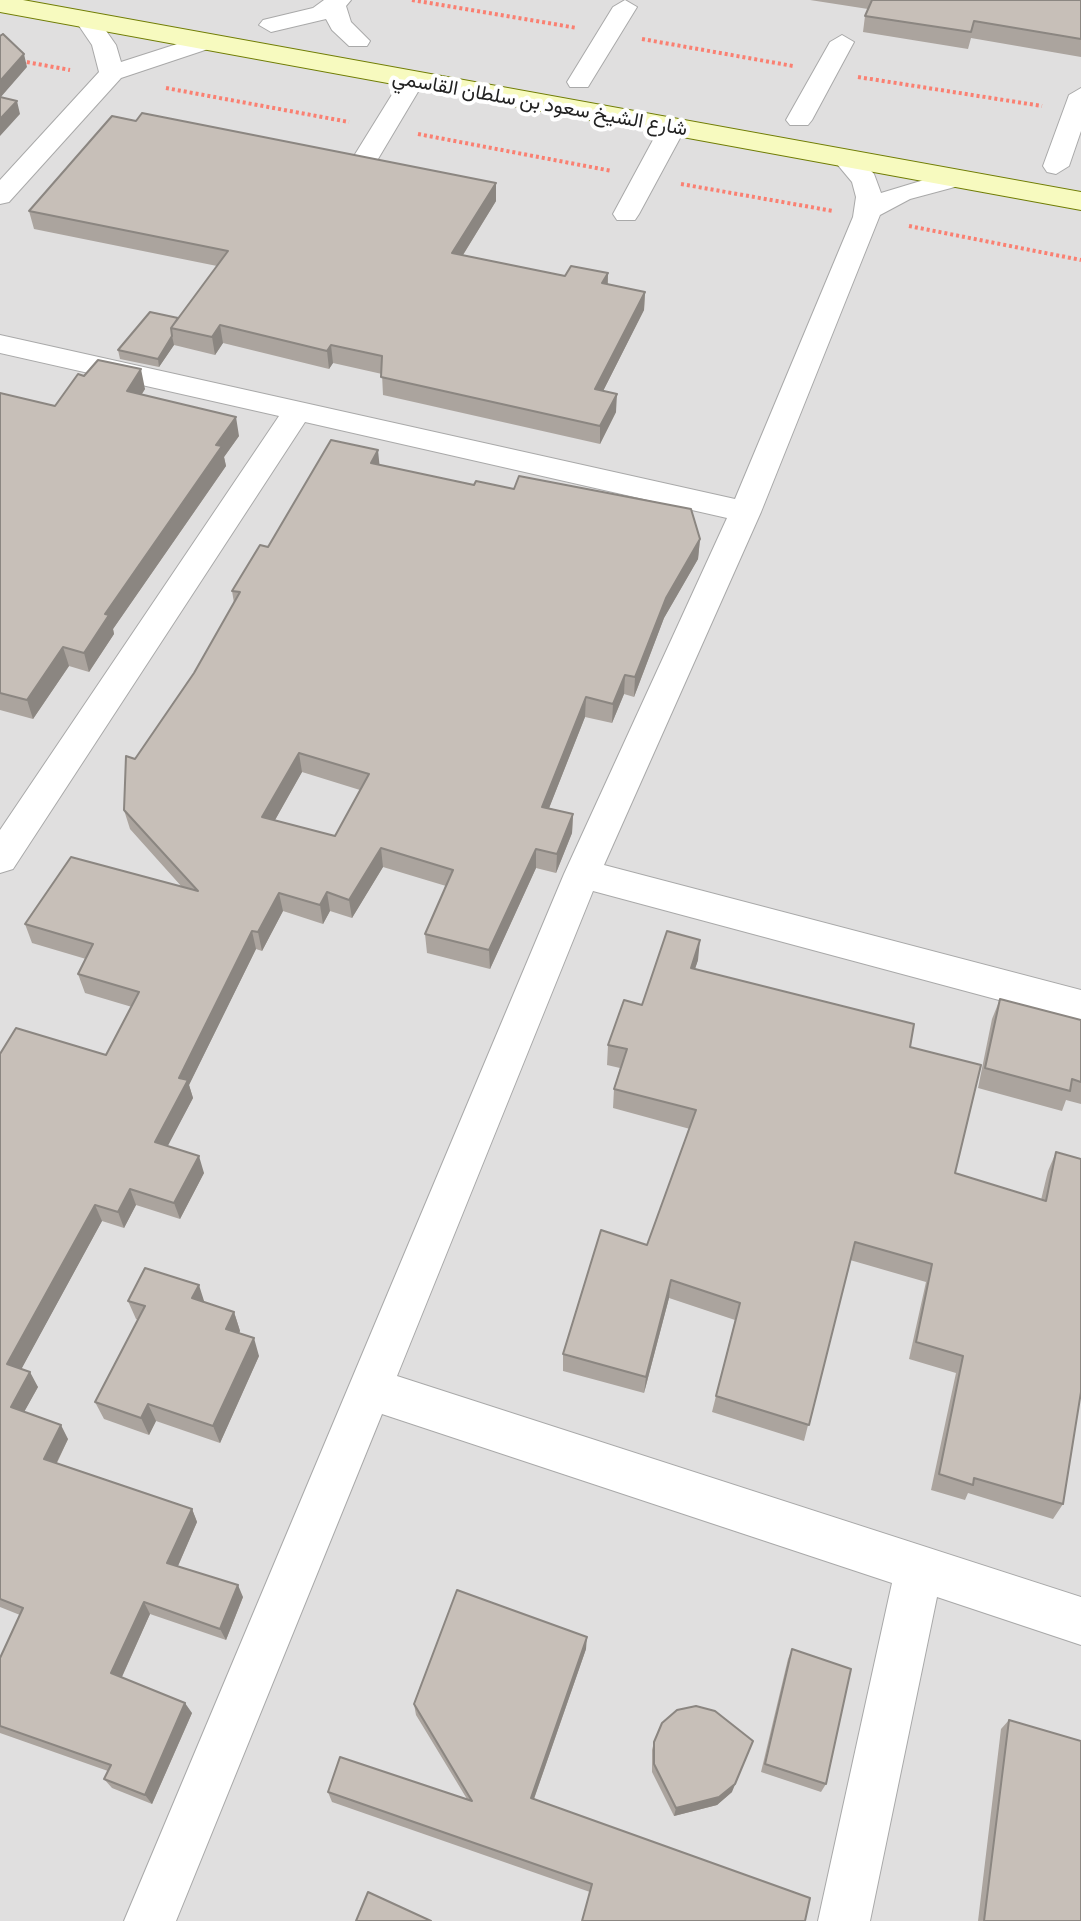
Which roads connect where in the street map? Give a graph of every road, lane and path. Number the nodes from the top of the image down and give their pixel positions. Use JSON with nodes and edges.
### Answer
{"nodes":[{"id":1,"x":127,"y":0,"type":"edge"},
{"id":2,"x":412,"y":0,"type":"edge"},
{"id":3,"x":337,"y":3,"type":"edge"},
{"id":4,"x":0,"y":4,"type":"edge"},
{"id":5,"x":625,"y":7,"type":"dead end"},
{"id":6,"x":87,"y":20,"type":"junction"},
{"id":7,"x":271,"y":25,"type":"junction"},
{"id":8,"x":609,"y":33,"type":"junction"},
{"id":9,"x":358,"y":41,"type":"junction"},
{"id":10,"x":205,"y":42,"type":"junction"},
{"id":11,"x":842,"y":42,"type":"dead end"},
{"id":12,"x":388,"y":46,"type":"dead end"},
{"id":13,"x":15,"y":60,"type":"edge"},
{"id":14,"x":520,"y":71,"type":"dead end"},
{"id":15,"x":825,"y":72,"type":"junction"},
{"id":16,"x":110,"y":75,"type":"junction"},
{"id":17,"x":413,"y":80,"type":"junction"},
{"id":18,"x":579,"y":82,"type":"junction"},
{"id":19,"x":611,"y":87,"type":"dead end"},
{"id":20,"x":1078,"y":104,"type":"edge"},
{"id":21,"x":767,"y":115,"type":"dead end"},
{"id":22,"x":799,"y":120,"type":"junction"},
{"id":23,"x":829,"y":126,"type":"dead end"},
{"id":24,"x":673,"y":127,"type":"junction"},
{"id":25,"x":384,"y":128,"type":"junction"},
{"id":26,"x":845,"y":158,"type":"junction"},
{"id":27,"x":1026,"y":161,"type":"dead end"},
{"id":28,"x":362,"y":164,"type":"edge"},
{"id":29,"x":1068,"y":169,"type":"edge"},
{"id":30,"x":645,"y":177,"type":"junction"},
{"id":31,"x":957,"y":178,"type":"junction"},
{"id":32,"x":0,"y":196,"type":"edge"},
{"id":33,"x":1081,"y":201,"type":"edge"},
{"id":34,"x":626,"y":214,"type":"dead end"},
{"id":35,"x":867,"y":214,"type":"junction"},
{"id":36,"x":1081,"y":260,"type":"edge"},
{"id":37,"x":0,"y":344,"type":"edge"},
{"id":38,"x":298,"y":411,"type":"junction"},
{"id":39,"x":745,"y":512,"type":"junction"},
{"id":40,"x":0,"y":859,"type":"edge"},
{"id":41,"x":582,"y":874,"type":"junction"},
{"id":42,"x":1081,"y":1006,"type":"edge"},
{"id":43,"x":368,"y":1388,"type":"junction"},
{"id":44,"x":919,"y":1568,"type":"junction"},
{"id":45,"x":1081,"y":1621,"type":"edge"},
{"id":46,"x":150,"y":1921,"type":"edge"},
{"id":47,"x":844,"y":1921,"type":"edge"}],
"edges":[{"from":1,"to":7,"type":"main road","name":"شارع الشيخ سعود بن سلطان القاسمي"},
{"from":2,"to":8,"type":"path"},
{"from":3,"to":7,"type":"street"},
{"from":3,"to":9,"type":"street"},
{"from":4,"to":6,"type":"main road","name":"شارع الشيخ سعود بن سلطان القاسمي"},
{"from":5,"to":8,"type":"street"},
{"from":6,"to":10,"type":"main road","name":"شارع الشيخ سعود بن سلطان القاسمي"},
{"from":6,"to":16,"type":"street"},
{"from":7,"to":9,"type":"main road","name":"شارع الشيخ سعود بن سلطان القاسمي"},
{"from":8,"to":15,"type":"path"},
{"from":8,"to":18,"type":"street"},
{"from":9,"to":12,"type":"main road","name":"شارع الشيخ سعود بن سلطان القاسمي"},
{"from":10,"to":16,"type":"street"},
{"from":10,"to":17,"type":"main road","name":"شارع الشيخ سعود بن سلطان القاسمي"},
{"from":11,"to":15,"type":"street"},
{"from":13,"to":16,"type":"path"},
{"from":14,"to":18,"type":"main road","name":"شارع الشيخ سعود بن سلطان القاسمي"},
{"from":15,"to":20,"type":"path"},
{"from":15,"to":22,"type":"street"},
{"from":16,"to":25,"type":"path"},
{"from":16,"to":32,"type":"street"},
{"from":17,"to":24,"type":"main road","name":"شارع الشيخ سعود بن سلطان القاسمي"},
{"from":17,"to":25,"type":"street"},
{"from":18,"to":19,"type":"main road","name":"شارع الشيخ سعود بن سلطان القاسمي"},
{"from":20,"to":29,"type":"street"},
{"from":21,"to":22,"type":"main road"},
{"from":22,"to":23,"type":"main road"},
{"from":24,"to":26,"type":"main road","name":"شارع الشيخ سعود بن سلطان القاسمي"},
{"from":24,"to":30,"type":"street"},
{"from":25,"to":28,"type":"street"},
{"from":25,"to":30,"type":"path"},
{"from":26,"to":31,"type":"main road","name":"شارع الشيخ سعود بن سلطان القاسمي"},
{"from":26,"to":35,"type":"street"},
{"from":27,"to":29,"type":"main road"},
{"from":30,"to":34,"type":"street"},
{"from":30,"to":35,"type":"path"},
{"from":31,"to":33,"type":"main road","name":"شارع الشيخ سعود بن سلطان القاسمي"},
{"from":31,"to":35,"type":"street"},
{"from":35,"to":36,"type":"path"},
{"from":35,"to":39,"type":"street"},
{"from":37,"to":38,"type":"street"},
{"from":38,"to":39,"type":"street"},
{"from":38,"to":40,"type":"street"},
{"from":39,"to":41,"type":"street"},
{"from":41,"to":42,"type":"street"},
{"from":41,"to":43,"type":"street"},
{"from":43,"to":44,"type":"street"},
{"from":43,"to":46,"type":"street"},
{"from":44,"to":45,"type":"street"},
{"from":44,"to":47,"type":"street"}]}
